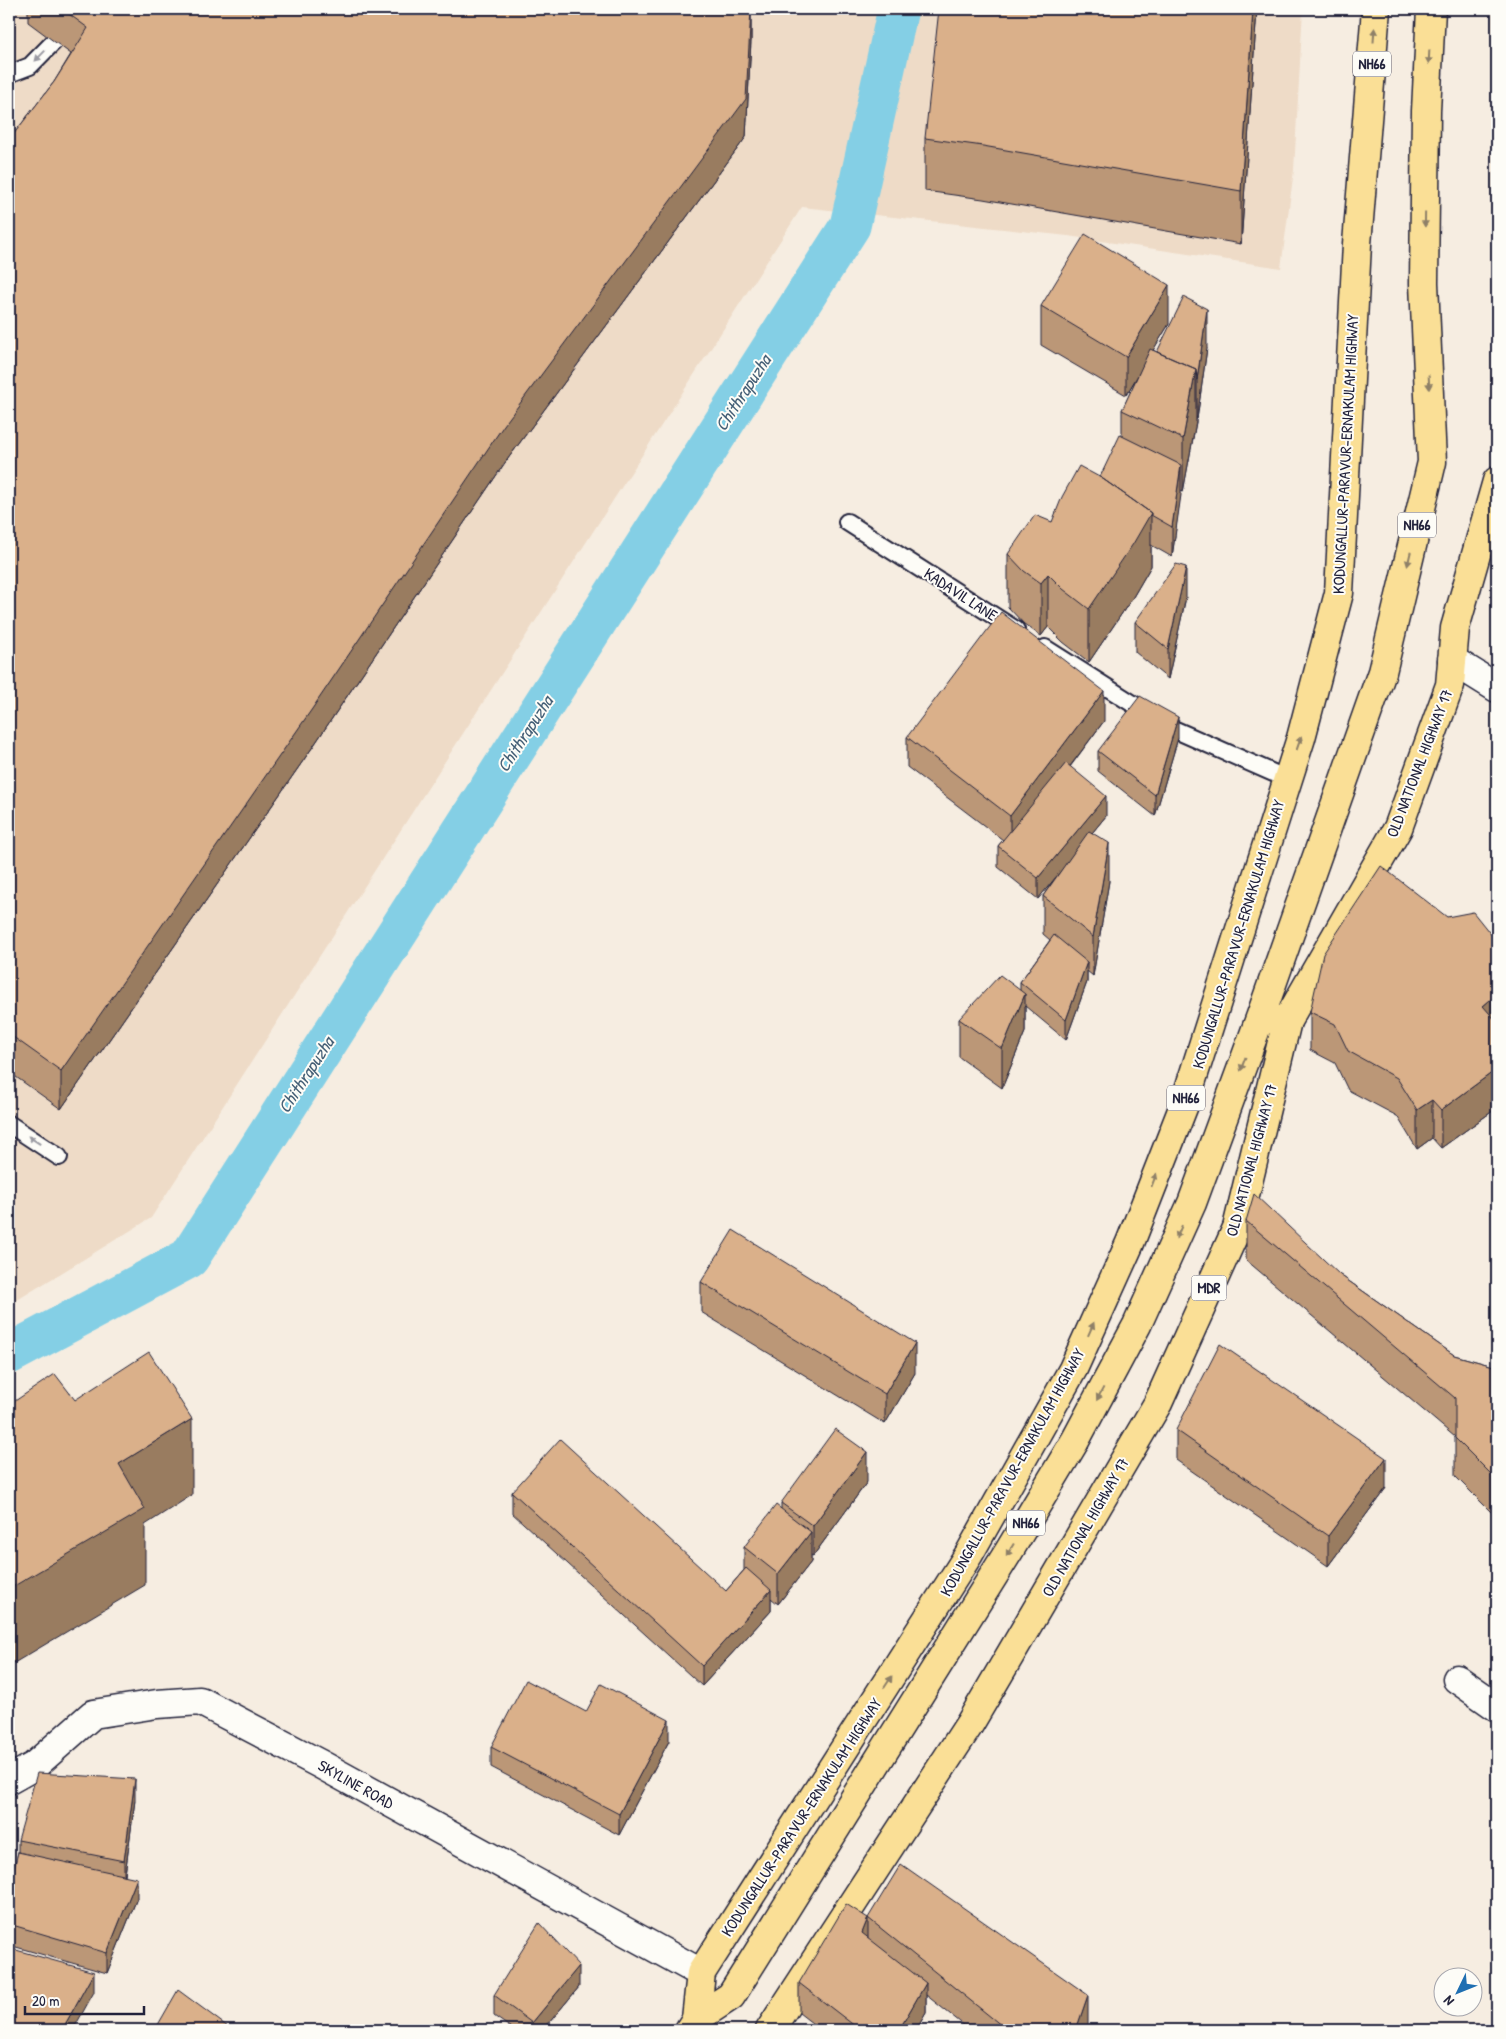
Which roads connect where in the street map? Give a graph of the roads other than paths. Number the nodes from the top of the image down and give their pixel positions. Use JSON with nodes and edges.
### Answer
{"nodes":[{"id":1,"x":86,"y":9,"type":"edge"},
{"id":2,"x":1376,"y":9,"type":"edge"},
{"id":3,"x":1431,"y":9,"type":"edge"},
{"id":4,"x":9,"y":74,"type":"edge"},
{"id":5,"x":1497,"y":481,"type":"edge"},
{"id":6,"x":847,"y":522,"type":"dead end"},
{"id":7,"x":1452,"y":660,"type":"junction"},
{"id":8,"x":1497,"y":688,"type":"edge"},
{"id":9,"x":1287,"y":779,"type":"junction"},
{"id":10,"x":1260,"y":1018,"type":"junction"},
{"id":11,"x":1287,"y":1021,"type":"junction"},
{"id":12,"x":9,"y":1124,"type":"edge"},
{"id":13,"x":59,"y":1157,"type":"dead end"},
{"id":14,"x":1457,"y":1679,"type":"dead end"},
{"id":15,"x":1497,"y":1707,"type":"edge"},
{"id":16,"x":9,"y":1780,"type":"edge"},
{"id":17,"x":701,"y":1973,"type":"junction"},
{"id":18,"x":697,"y":2026,"type":"edge"},
{"id":19,"x":770,"y":2030,"type":"edge"}],
"edges":[{"from":1,"to":4,"type":"lane","one_way":true},
{"from":9,"to":2,"type":"main road","name":"KODUNGALLUR-PARAVUR-ERNAKULAM HIGHWAY","number":"NH66","one_way":true},
{"from":3,"to":10,"type":"main road","number":"NH66","one_way":true},
{"from":5,"to":7,"type":"main road","name":"OLD NATIONAL HIGHWAY 17","number":"MDR"},
{"from":6,"to":9,"type":"lane","name":"KADAVIL LANE"},
{"from":7,"to":8,"type":"street"},
{"from":7,"to":11,"type":"main road","name":"OLD NATIONAL HIGHWAY 17","number":"MDR"},
{"from":17,"to":9,"type":"main road","name":"KODUNGALLUR-PARAVUR-ERNAKULAM HIGHWAY","number":"NH66","one_way":true},
{"from":10,"to":11,"type":"main road"},
{"from":10,"to":18,"type":"main road","name":"KODUNGALLUR-PARAVUR-ERNAKULAM HIGHWAY","number":"NH66","one_way":true},
{"from":11,"to":19,"type":"main road","name":"OLD NATIONAL HIGHWAY 17","number":"MDR"},
{"from":13,"to":12,"type":"lane","one_way":true},
{"from":14,"to":15,"type":"street"},
{"from":16,"to":17,"type":"street","name":"SKYLINE ROAD"},
{"from":17,"to":18,"type":"main road","name":"KODUNGALLUR-PARAVUR-ERNAKULAM HIGHWAY","number":"NH66"}]}
